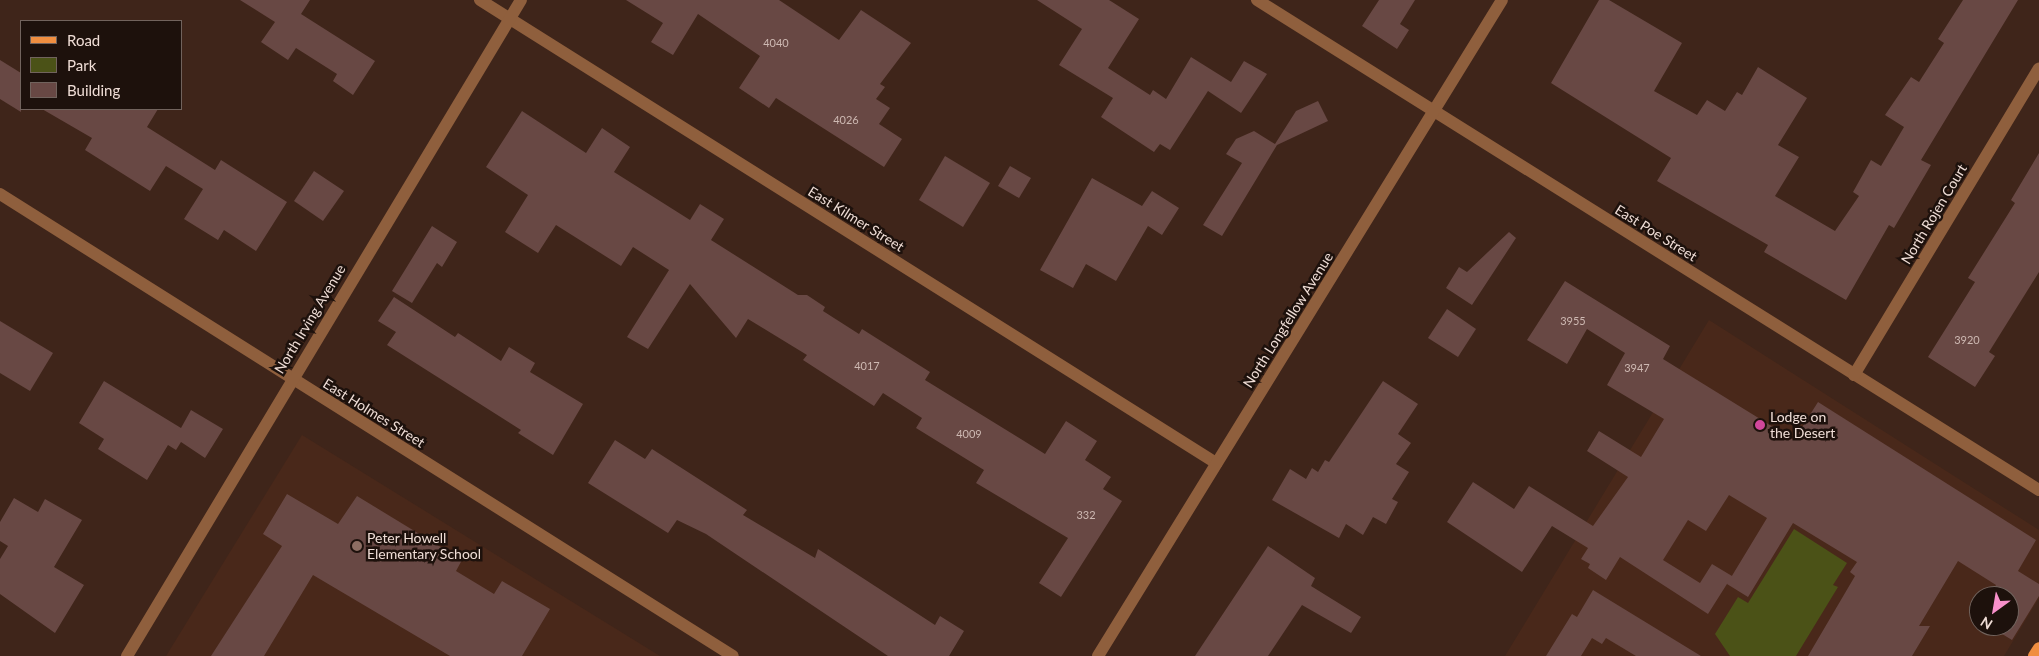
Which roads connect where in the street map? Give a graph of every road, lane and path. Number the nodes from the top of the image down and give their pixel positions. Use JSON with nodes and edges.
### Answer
{"nodes":[{"id":1,"x":480,"y":0,"type":"edge"},
{"id":2,"x":521,"y":0,"type":"edge"},
{"id":3,"x":1257,"y":0,"type":"edge"},
{"id":4,"x":1502,"y":0,"type":"edge"},
{"id":5,"x":510,"y":19,"type":"junction"},
{"id":6,"x":2039,"y":68,"type":"edge"},
{"id":7,"x":1435,"y":112,"type":"junction"},
{"id":8,"x":0,"y":194,"type":"edge"},
{"id":9,"x":1854,"y":375,"type":"junction"},
{"id":10,"x":292,"y":379,"type":"junction"},
{"id":11,"x":1216,"y":463,"type":"junction"},
{"id":12,"x":2039,"y":490,"type":"edge"},
{"id":13,"x":2039,"y":648,"type":"edge"},
{"id":14,"x":127,"y":656,"type":"edge"},
{"id":15,"x":733,"y":656,"type":"edge"},
{"id":16,"x":1098,"y":656,"type":"edge"},
{"id":17,"x":2034,"y":656,"type":"edge"}],
"edges":[{"from":1,"to":5,"type":"street","name":"East Kilmer Street"},
{"from":2,"to":5,"type":"street","name":"North Irving Avenue"},
{"from":3,"to":7,"type":"street","name":"East Poe Street"},
{"from":4,"to":7,"type":"street","name":"North Longfellow Avenue"},
{"from":5,"to":10,"type":"street","name":"North Irving Avenue"},
{"from":5,"to":11,"type":"street","name":"East Kilmer Street"},
{"from":6,"to":9,"type":"street","name":"North Rojen Court"},
{"from":7,"to":9,"type":"street","name":"East Poe Street"},
{"from":7,"to":11,"type":"street","name":"North Longfellow Avenue"},
{"from":8,"to":10,"type":"street","name":"East Holmes Street"},
{"from":9,"to":12,"type":"street","name":"East Poe Street"},
{"from":10,"to":14,"type":"street","name":"North Irving Avenue"},
{"from":10,"to":15,"type":"street","name":"East Holmes Street"},
{"from":11,"to":16,"type":"street","name":"North Longfellow Avenue"},
{"from":13,"to":17,"type":"main road"}]}
